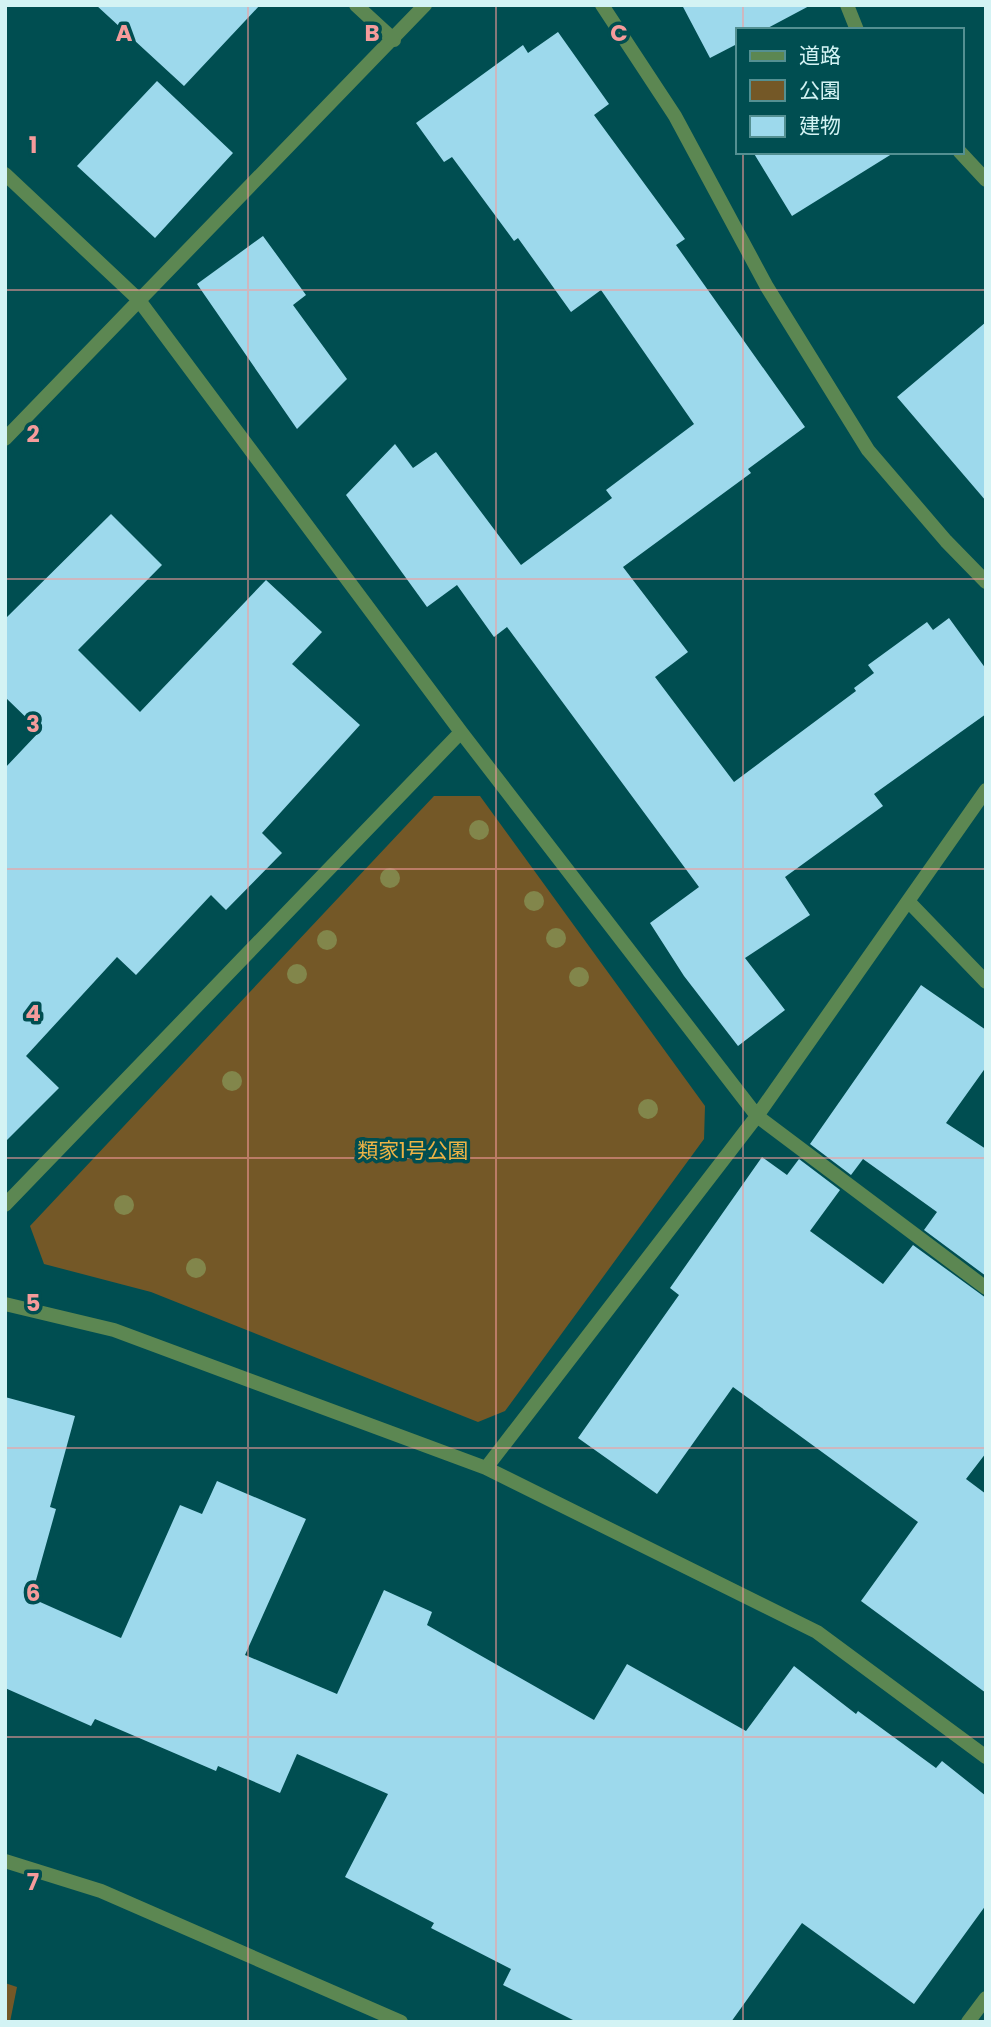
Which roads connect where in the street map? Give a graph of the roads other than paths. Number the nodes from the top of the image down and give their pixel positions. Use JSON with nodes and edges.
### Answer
{"nodes":[{"id":1,"x":356,"y":5,"type":"edge"},
{"id":2,"x":425,"y":5,"type":"edge"},
{"id":3,"x":602,"y":5,"type":"edge"},
{"id":4,"x":847,"y":5,"type":"edge"},
{"id":5,"x":856,"y":28,"type":"edge"},
{"id":6,"x":394,"y":40,"type":"junction"},
{"id":7,"x":962,"y":154,"type":"edge"},
{"id":8,"x":5,"y":174,"type":"edge"},
{"id":9,"x":986,"y":180,"type":"edge"},
{"id":10,"x":138,"y":299,"type":"junction"},
{"id":11,"x":5,"y":439,"type":"edge"},
{"id":12,"x":986,"y":582,"type":"edge"},
{"id":13,"x":461,"y":732,"type":"junction"},
{"id":14,"x":986,"y":790,"type":"edge"},
{"id":15,"x":908,"y":901,"type":"junction"},
{"id":16,"x":986,"y":982,"type":"edge"},
{"id":17,"x":757,"y":1116,"type":"junction"},
{"id":18,"x":5,"y":1205,"type":"edge"},
{"id":19,"x":986,"y":1289,"type":"edge"},
{"id":20,"x":5,"y":1304,"type":"edge"},
{"id":21,"x":486,"y":1468,"type":"junction"},
{"id":22,"x":986,"y":1757,"type":"edge"},
{"id":23,"x":5,"y":1861,"type":"edge"},
{"id":24,"x":986,"y":1998,"type":"edge"},
{"id":25,"x":401,"y":2022,"type":"edge"},
{"id":26,"x":968,"y":2022,"type":"edge"}],
"edges":[{"from":1,"to":6,"type":"street"},
{"from":2,"to":6,"type":"street"},
{"from":3,"to":12,"type":"street"},
{"from":4,"to":5,"type":"street"},
{"from":6,"to":10,"type":"street"},
{"from":7,"to":9,"type":"street"},
{"from":8,"to":10,"type":"street"},
{"from":10,"to":11,"type":"street"},
{"from":10,"to":13,"type":"street"},
{"from":13,"to":17,"type":"street"},
{"from":13,"to":18,"type":"street"},
{"from":14,"to":15,"type":"street"},
{"from":15,"to":16,"type":"street"},
{"from":15,"to":17,"type":"street"},
{"from":17,"to":19,"type":"street"},
{"from":17,"to":21,"type":"street"},
{"from":20,"to":21,"type":"street"},
{"from":21,"to":22,"type":"street"},
{"from":23,"to":25,"type":"street"},
{"from":24,"to":26,"type":"street"}]}
